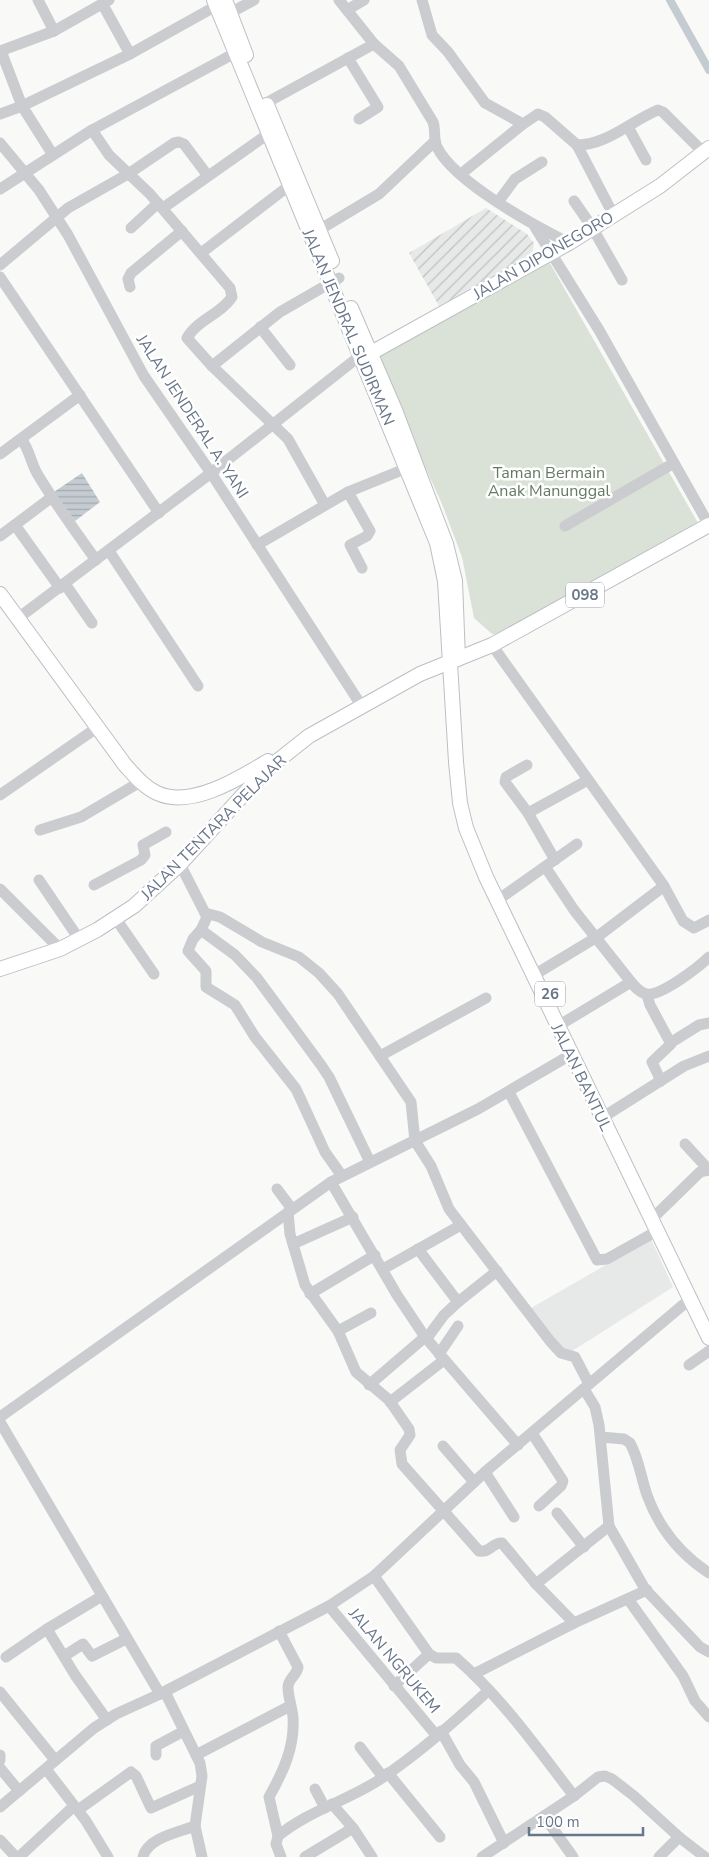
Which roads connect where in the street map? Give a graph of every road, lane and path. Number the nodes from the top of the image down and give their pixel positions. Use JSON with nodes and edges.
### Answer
{"nodes":[{"id":1,"x":38,"y":0,"type":"edge"},
{"id":2,"x":254,"y":0,"type":"edge"},
{"id":3,"x":339,"y":0,"type":"edge"},
{"id":4,"x":364,"y":0,"type":"edge"},
{"id":5,"x":422,"y":0,"type":"edge"},
{"id":6,"x":106,"y":2,"type":"edge"},
{"id":7,"x":218,"y":2,"type":"edge"},
{"id":8,"x":236,"y":7,"type":"edge"},
{"id":9,"x":347,"y":10,"type":"junction"},
{"id":10,"x":54,"y":31,"type":"junction"},
{"id":11,"x":374,"y":44,"type":"junction"},
{"id":12,"x":0,"y":51,"type":"edge"},
{"id":13,"x":235,"y":53,"type":"junction"},
{"id":14,"x":130,"y":54,"type":"junction"},
{"id":15,"x":348,"y":58,"type":"junction"},
{"id":16,"x":260,"y":97,"type":"junction"},
{"id":17,"x":22,"y":106,"type":"junction"},
{"id":18,"x":0,"y":114,"type":"edge"},
{"id":19,"x":360,"y":119,"type":"dead end"},
{"id":20,"x":523,"y":124,"type":"junction"},
{"id":21,"x":628,"y":127,"type":"junction"},
{"id":22,"x":92,"y":130,"type":"junction"},
{"id":23,"x":268,"y":134,"type":"junction"},
{"id":24,"x":435,"y":141,"type":"junction"},
{"id":25,"x":0,"y":143,"type":"edge"},
{"id":26,"x":577,"y":144,"type":"junction"},
{"id":27,"x":706,"y":150,"type":"edge"},
{"id":28,"x":53,"y":155,"type":"junction"},
{"id":29,"x":646,"y":160,"type":"dead end"},
{"id":30,"x":542,"y":162,"type":"dead end"},
{"id":31,"x":25,"y":171,"type":"junction"},
{"id":32,"x":128,"y":174,"type":"junction"},
{"id":33,"x":461,"y":174,"type":"junction"},
{"id":34,"x":208,"y":176,"type":"junction"},
{"id":35,"x":290,"y":185,"type":"junction"},
{"id":36,"x":0,"y":188,"type":"edge"},
{"id":37,"x":574,"y":201,"type":"dead end"},
{"id":38,"x":498,"y":202,"type":"junction"},
{"id":39,"x":160,"y":205,"type":"junction"},
{"id":40,"x":613,"y":214,"type":"junction"},
{"id":41,"x":57,"y":218,"type":"junction"},
{"id":42,"x":534,"y":226,"type":"junction"},
{"id":43,"x":592,"y":227,"type":"junction"},
{"id":44,"x":131,"y":228,"type":"dead end"},
{"id":45,"x":319,"y":230,"type":"junction"},
{"id":46,"x":182,"y":232,"type":"junction"},
{"id":47,"x":569,"y":243,"type":"junction"},
{"id":48,"x":201,"y":253,"type":"junction"},
{"id":49,"x":552,"y":253,"type":"junction"},
{"id":50,"x":2,"y":259,"type":"edge"},
{"id":51,"x":0,"y":276,"type":"edge"},
{"id":52,"x":622,"y":280,"type":"dead end"},
{"id":53,"x":335,"y":281,"type":"junction"},
{"id":54,"x":130,"y":288,"type":"dead end"},
{"id":55,"x":260,"y":327,"type":"junction"},
{"id":56,"x":366,"y":354,"type":"junction"},
{"id":57,"x":290,"y":364,"type":"dead end"},
{"id":58,"x":212,"y":366,"type":"junction"},
{"id":59,"x":80,"y":395,"type":"junction"},
{"id":60,"x":273,"y":423,"type":"junction"},
{"id":61,"x":22,"y":440,"type":"junction"},
{"id":62,"x":0,"y":454,"type":"edge"},
{"id":63,"x":674,"y":463,"type":"junction"},
{"id":64,"x":407,"y":468,"type":"junction"},
{"id":65,"x":211,"y":473,"type":"junction"},
{"id":66,"x":348,"y":492,"type":"junction"},
{"id":67,"x":52,"y":497,"type":"junction"},
{"id":68,"x":325,"y":505,"type":"junction"},
{"id":69,"x":159,"y":513,"type":"junction"},
{"id":70,"x":15,"y":525,"type":"junction"},
{"id":71,"x":709,"y":525,"type":"edge"},
{"id":72,"x":565,"y":526,"type":"dead end"},
{"id":73,"x":0,"y":536,"type":"edge"},
{"id":74,"x":257,"y":546,"type":"junction"},
{"id":75,"x":109,"y":551,"type":"junction"},
{"id":76,"x":96,"y":560,"type":"junction"},
{"id":77,"x":362,"y":568,"type":"dead end"},
{"id":78,"x":63,"y":586,"type":"junction"},
{"id":79,"x":0,"y":594,"type":"edge"},
{"id":80,"x":17,"y":619,"type":"junction"},
{"id":81,"x":92,"y":622,"type":"dead end"},
{"id":82,"x":492,"y":645,"type":"junction"},
{"id":83,"x":454,"y":662,"type":"junction"},
{"id":84,"x":198,"y":686,"type":"dead end"},
{"id":85,"x":361,"y":705,"type":"junction"},
{"id":86,"x":98,"y":727,"type":"junction"},
{"id":87,"x":309,"y":736,"type":"junction"},
{"id":88,"x":527,"y":765,"type":"dead end"},
{"id":89,"x":588,"y":780,"type":"junction"},
{"id":90,"x":140,"y":782,"type":"junction"},
{"id":91,"x":0,"y":795,"type":"edge"},
{"id":92,"x":528,"y":813,"type":"junction"},
{"id":93,"x":40,"y":830,"type":"dead end"},
{"id":94,"x":166,"y":832,"type":"dead end"},
{"id":95,"x":577,"y":844,"type":"dead end"},
{"id":96,"x":180,"y":864,"type":"junction"},
{"id":97,"x":551,"y":864,"type":"junction"},
{"id":98,"x":39,"y":880,"type":"dead end"},
{"id":99,"x":94,"y":885,"type":"dead end"},
{"id":100,"x":664,"y":886,"type":"junction"},
{"id":101,"x":0,"y":889,"type":"edge"},
{"id":102,"x":502,"y":897,"type":"junction"},
{"id":103,"x":205,"y":913,"type":"junction"},
{"id":104,"x":116,"y":918,"type":"junction"},
{"id":105,"x":709,"y":920,"type":"edge"},
{"id":106,"x":201,"y":930,"type":"junction"},
{"id":107,"x":597,"y":937,"type":"junction"},
{"id":108,"x":79,"y":940,"type":"junction"},
{"id":109,"x":60,"y":949,"type":"junction"},
{"id":110,"x":709,"y":957,"type":"edge"},
{"id":111,"x":0,"y":969,"type":"edge"},
{"id":112,"x":539,"y":972,"type":"junction"},
{"id":113,"x":154,"y":974,"type":"dead end"},
{"id":114,"x":631,"y":982,"type":"junction"},
{"id":115,"x":648,"y":994,"type":"junction"},
{"id":116,"x":486,"y":998,"type":"dead end"},
{"id":117,"x":709,"y":1023,"type":"edge"},
{"id":118,"x":561,"y":1024,"type":"junction"},
{"id":119,"x":675,"y":1040,"type":"dead end"},
{"id":120,"x":572,"y":1054,"type":"junction"},
{"id":121,"x":380,"y":1056,"type":"junction"},
{"id":122,"x":709,"y":1056,"type":"edge"},
{"id":123,"x":661,"y":1081,"type":"junction"},
{"id":124,"x":508,"y":1092,"type":"junction"},
{"id":125,"x":608,"y":1114,"type":"junction"},
{"id":126,"x":415,"y":1141,"type":"junction"},
{"id":127,"x":685,"y":1144,"type":"dead end"},
{"id":128,"x":370,"y":1162,"type":"junction"},
{"id":129,"x":709,"y":1170,"type":"edge"},
{"id":130,"x":337,"y":1179,"type":"junction"},
{"id":131,"x":277,"y":1189,"type":"dead end"},
{"id":132,"x":290,"y":1210,"type":"junction"},
{"id":133,"x":657,"y":1214,"type":"junction"},
{"id":134,"x":353,"y":1217,"type":"junction"},
{"id":135,"x":461,"y":1225,"type":"junction"},
{"id":136,"x":657,"y":1231,"type":"junction"},
{"id":137,"x":293,"y":1244,"type":"junction"},
{"id":138,"x":418,"y":1249,"type":"junction"},
{"id":139,"x":375,"y":1256,"type":"junction"},
{"id":140,"x":383,"y":1269,"type":"junction"},
{"id":141,"x":497,"y":1271,"type":"junction"},
{"id":142,"x":310,"y":1294,"type":"junction"},
{"id":143,"x":690,"y":1299,"type":"junction"},
{"id":144,"x":458,"y":1302,"type":"junction"},
{"id":145,"x":371,"y":1313,"type":"dead end"},
{"id":146,"x":709,"y":1321,"type":"edge"},
{"id":147,"x":458,"y":1326,"type":"dead end"},
{"id":148,"x":338,"y":1331,"type":"junction"},
{"id":149,"x":426,"y":1338,"type":"junction"},
{"id":150,"x":709,"y":1338,"type":"edge"},
{"id":151,"x":709,"y":1351,"type":"edge"},
{"id":152,"x":442,"y":1357,"type":"junction"},
{"id":153,"x":689,"y":1365,"type":"dead end"},
{"id":154,"x":369,"y":1385,"type":"junction"},
{"id":155,"x":587,"y":1386,"type":"junction"},
{"id":156,"x":390,"y":1402,"type":"junction"},
{"id":157,"x":0,"y":1417,"type":"edge"},
{"id":158,"x":0,"y":1422,"type":"edge"},
{"id":159,"x":532,"y":1434,"type":"junction"},
{"id":160,"x":601,"y":1437,"type":"junction"},
{"id":161,"x":518,"y":1445,"type":"junction"},
{"id":162,"x":443,"y":1446,"type":"dead end"},
{"id":163,"x":485,"y":1472,"type":"junction"},
{"id":164,"x":474,"y":1482,"type":"junction"},
{"id":165,"x":539,"y":1506,"type":"dead end"},
{"id":166,"x":443,"y":1510,"type":"junction"},
{"id":167,"x":557,"y":1513,"type":"dead end"},
{"id":168,"x":514,"y":1517,"type":"dead end"},
{"id":169,"x":609,"y":1526,"type":"junction"},
{"id":170,"x":584,"y":1547,"type":"junction"},
{"id":171,"x":709,"y":1573,"type":"edge"},
{"id":172,"x":374,"y":1576,"type":"junction"},
{"id":173,"x":536,"y":1584,"type":"junction"},
{"id":174,"x":645,"y":1588,"type":"junction"},
{"id":175,"x":102,"y":1596,"type":"junction"},
{"id":176,"x":628,"y":1599,"type":"junction"},
{"id":177,"x":329,"y":1606,"type":"junction"},
{"id":178,"x":574,"y":1623,"type":"junction"},
{"id":179,"x":47,"y":1629,"type":"junction"},
{"id":180,"x":279,"y":1631,"type":"junction"},
{"id":181,"x":126,"y":1638,"type":"junction"},
{"id":182,"x":709,"y":1652,"type":"edge"},
{"id":183,"x":429,"y":1654,"type":"junction"},
{"id":184,"x":64,"y":1656,"type":"junction"},
{"id":185,"x":2,"y":1657,"type":"edge"},
{"id":186,"x":474,"y":1674,"type":"junction"},
{"id":187,"x":394,"y":1686,"type":"junction"},
{"id":188,"x":489,"y":1690,"type":"junction"},
{"id":189,"x":0,"y":1692,"type":"edge"},
{"id":190,"x":162,"y":1693,"type":"junction"},
{"id":191,"x":290,"y":1706,"type":"junction"},
{"id":192,"x":709,"y":1717,"type":"edge"},
{"id":193,"x":107,"y":1720,"type":"junction"},
{"id":194,"x":184,"y":1731,"type":"junction"},
{"id":195,"x":439,"y":1733,"type":"junction"},
{"id":196,"x":360,"y":1747,"type":"dead end"},
{"id":197,"x":0,"y":1755,"type":"edge"},
{"id":198,"x":156,"y":1755,"type":"dead end"},
{"id":199,"x":196,"y":1755,"type":"junction"},
{"id":200,"x":0,"y":1760,"type":"edge"},
{"id":201,"x":55,"y":1760,"type":"junction"},
{"id":202,"x":0,"y":1768,"type":"edge"},
{"id":203,"x":46,"y":1768,"type":"junction"},
{"id":204,"x":385,"y":1775,"type":"junction"},
{"id":205,"x":200,"y":1786,"type":"junction"},
{"id":206,"x":315,"y":1788,"type":"dead end"},
{"id":207,"x":19,"y":1791,"type":"junction"},
{"id":208,"x":574,"y":1796,"type":"junction"},
{"id":209,"x":328,"y":1806,"type":"junction"},
{"id":210,"x":0,"y":1807,"type":"edge"},
{"id":211,"x":76,"y":1808,"type":"junction"},
{"id":212,"x":544,"y":1816,"type":"junction"},
{"id":213,"x":195,"y":1826,"type":"junction"},
{"id":214,"x":353,"y":1828,"type":"junction"},
{"id":215,"x":278,"y":1836,"type":"junction"},
{"id":216,"x":440,"y":1837,"type":"dead end"},
{"id":217,"x":679,"y":1837,"type":"junction"},
{"id":218,"x":0,"y":1840,"type":"edge"},
{"id":219,"x":504,"y":1842,"type":"junction"},
{"id":220,"x":487,"y":1856,"type":"edge"},
{"id":221,"x":17,"y":1857,"type":"edge"},
{"id":222,"x":108,"y":1857,"type":"edge"},
{"id":223,"x":142,"y":1857,"type":"edge"},
{"id":224,"x":202,"y":1857,"type":"edge"},
{"id":225,"x":280,"y":1857,"type":"edge"},
{"id":226,"x":305,"y":1857,"type":"edge"},
{"id":227,"x":372,"y":1857,"type":"edge"},
{"id":228,"x":573,"y":1857,"type":"edge"},
{"id":229,"x":659,"y":1857,"type":"edge"},
{"id":230,"x":705,"y":1857,"type":"edge"}],
"edges":[{"from":1,"to":10,"type":"street"},
{"from":2,"to":8,"type":"street"},
{"from":3,"to":9,"type":"street"},
{"from":4,"to":9,"type":"street"},
{"from":5,"to":20,"type":"street"},
{"from":6,"to":10,"type":"street"},
{"from":6,"to":14,"type":"street"},
{"from":7,"to":8,"type":"main road","name":"JALAN JENDRAL SUDIRMAN"},
{"from":7,"to":13,"type":"main road","name":"JALAN JENDRAL SUDIRMAN"},
{"from":7,"to":14,"type":"street"},
{"from":8,"to":16,"type":"main road","name":"JALAN JENDRAL SUDIRMAN"},
{"from":9,"to":11,"type":"street"},
{"from":10,"to":12,"type":"street"},
{"from":11,"to":15,"type":"street"},
{"from":11,"to":24,"type":"street"},
{"from":12,"to":17,"type":"street"},
{"from":13,"to":16,"type":"main road","name":"JALAN JENDRAL SUDIRMAN"},
{"from":13,"to":22,"type":"street"},
{"from":14,"to":17,"type":"street"},
{"from":15,"to":16,"type":"street"},
{"from":15,"to":19,"type":"street"},
{"from":16,"to":23,"type":"main road","name":"JALAN JENDRAL SUDIRMAN"},
{"from":16,"to":45,"type":"main road","name":"JALAN JENDRAL SUDIRMAN"},
{"from":17,"to":18,"type":"street"},
{"from":17,"to":28,"type":"street"},
{"from":20,"to":26,"type":"street"},
{"from":20,"to":33,"type":"street"},
{"from":21,"to":26,"type":"street"},
{"from":21,"to":27,"type":"street"},
{"from":21,"to":29,"type":"street"},
{"from":22,"to":28,"type":"street"},
{"from":22,"to":32,"type":"street"},
{"from":23,"to":34,"type":"street"},
{"from":23,"to":35,"type":"main road","name":"JALAN JENDRAL SUDIRMAN"},
{"from":24,"to":33,"type":"street"},
{"from":24,"to":45,"type":"street"},
{"from":25,"to":31,"type":"street","name":"JALAN JENDERAL A. YANI"},
{"from":26,"to":40,"type":"street"},
{"from":27,"to":40,"type":"main road","name":"JALAN DIPONEGORO"},
{"from":28,"to":31,"type":"street"},
{"from":30,"to":38,"type":"street"},
{"from":31,"to":36,"type":"street"},
{"from":31,"to":41,"type":"street","name":"JALAN JENDERAL A. YANI"},
{"from":32,"to":34,"type":"street"},
{"from":32,"to":39,"type":"street"},
{"from":32,"to":41,"type":"street"},
{"from":33,"to":38,"type":"street"},
{"from":34,"to":39,"type":"street"},
{"from":35,"to":48,"type":"street"},
{"from":35,"to":53,"type":"main road","name":"JALAN JENDRAL SUDIRMAN"},
{"from":37,"to":43,"type":"street"},
{"from":38,"to":42,"type":"street"},
{"from":39,"to":44,"type":"street"},
{"from":39,"to":46,"type":"street"},
{"from":40,"to":43,"type":"main road","name":"JALAN DIPONEGORO"},
{"from":41,"to":50,"type":"street"},
{"from":41,"to":65,"type":"street","name":"JALAN JENDERAL A. YANI"},
{"from":42,"to":47,"type":"street"},
{"from":42,"to":49,"type":"street"},
{"from":43,"to":47,"type":"main road","name":"JALAN DIPONEGORO"},
{"from":43,"to":52,"type":"street"},
{"from":45,"to":53,"type":"main road","name":"JALAN JENDRAL SUDIRMAN"},
{"from":46,"to":48,"type":"street"},
{"from":46,"to":54,"type":"street"},
{"from":47,"to":49,"type":"main road","name":"JALAN DIPONEGORO"},
{"from":48,"to":58,"type":"street"},
{"from":49,"to":56,"type":"main road","name":"JALAN DIPONEGORO"},
{"from":49,"to":63,"type":"street"},
{"from":51,"to":59,"type":"street"},
{"from":53,"to":55,"type":"street"},
{"from":53,"to":56,"type":"main road","name":"JALAN JENDRAL SUDIRMAN"},
{"from":55,"to":57,"type":"street"},
{"from":55,"to":58,"type":"street"},
{"from":56,"to":60,"type":"street"},
{"from":56,"to":64,"type":"main road","name":"JALAN JENDRAL SUDIRMAN"},
{"from":56,"to":83,"type":"main road","name":"JALAN JENDRAL SUDIRMAN"},
{"from":58,"to":60,"type":"street"},
{"from":59,"to":61,"type":"street"},
{"from":59,"to":69,"type":"street"},
{"from":60,"to":65,"type":"street"},
{"from":60,"to":68,"type":"street"},
{"from":61,"to":62,"type":"street"},
{"from":61,"to":67,"type":"street"},
{"from":63,"to":71,"type":"street"},
{"from":63,"to":72,"type":"street"},
{"from":64,"to":66,"type":"street"},
{"from":64,"to":83,"type":"main road","name":"JALAN JENDRAL SUDIRMAN"},
{"from":65,"to":69,"type":"street"},
{"from":65,"to":74,"type":"street","name":"JALAN JENDERAL A. YANI"},
{"from":66,"to":68,"type":"street"},
{"from":66,"to":77,"type":"street"},
{"from":67,"to":70,"type":"street"},
{"from":67,"to":76,"type":"street"},
{"from":68,"to":74,"type":"street"},
{"from":69,"to":75,"type":"street"},
{"from":70,"to":73,"type":"street"},
{"from":70,"to":78,"type":"street"},
{"from":71,"to":82,"type":"main road","number":"098"},
{"from":74,"to":85,"type":"street","name":"JALAN JENDERAL A. YANI"},
{"from":75,"to":76,"type":"street"},
{"from":75,"to":84,"type":"street"},
{"from":76,"to":78,"type":"street"},
{"from":78,"to":80,"type":"street"},
{"from":78,"to":81,"type":"street"},
{"from":79,"to":80,"type":"main road"},
{"from":80,"to":86,"type":"main road"},
{"from":82,"to":83,"type":"main road","number":"098"},
{"from":82,"to":89,"type":"street"},
{"from":83,"to":85,"type":"main road","name":"JALAN TENTARA PELAJAR"},
{"from":83,"to":102,"type":"main road","name":"JALAN BANTUL","number":"26"},
{"from":83,"to":118,"type":"main road","name":"JALAN BANTUL","number":"26"},
{"from":85,"to":87,"type":"main road","name":"JALAN TENTARA PELAJAR"},
{"from":86,"to":90,"type":"main road"},
{"from":86,"to":91,"type":"street"},
{"from":87,"to":90,"type":"main road"},
{"from":87,"to":96,"type":"main road","name":"JALAN TENTARA PELAJAR"},
{"from":88,"to":92,"type":"street"},
{"from":89,"to":92,"type":"street"},
{"from":89,"to":100,"type":"street"},
{"from":90,"to":93,"type":"street"},
{"from":92,"to":97,"type":"street"},
{"from":94,"to":99,"type":"street"},
{"from":95,"to":97,"type":"street"},
{"from":96,"to":103,"type":"street"},
{"from":96,"to":104,"type":"main road","name":"JALAN TENTARA PELAJAR"},
{"from":97,"to":102,"type":"street"},
{"from":97,"to":107,"type":"street"},
{"from":98,"to":108,"type":"street"},
{"from":100,"to":105,"type":"street"},
{"from":100,"to":107,"type":"street"},
{"from":101,"to":109,"type":"street"},
{"from":102,"to":112,"type":"main road","name":"JALAN BANTUL","number":"26"},
{"from":103,"to":106,"type":"street"},
{"from":103,"to":121,"type":"street"},
{"from":104,"to":108,"type":"main road","name":"JALAN TENTARA PELAJAR"},
{"from":104,"to":113,"type":"street"},
{"from":106,"to":128,"type":"street"},
{"from":106,"to":130,"type":"street"},
{"from":107,"to":112,"type":"street"},
{"from":107,"to":114,"type":"street"},
{"from":108,"to":109,"type":"main road","name":"JALAN TENTARA PELAJAR"},
{"from":109,"to":111,"type":"main road","name":"JALAN TENTARA PELAJAR"},
{"from":110,"to":115,"type":"street"},
{"from":112,"to":118,"type":"main road","name":"JALAN BANTUL","number":"26"},
{"from":114,"to":115,"type":"street"},
{"from":114,"to":118,"type":"street"},
{"from":115,"to":123,"type":"street"},
{"from":116,"to":121,"type":"street"},
{"from":117,"to":119,"type":"street"},
{"from":118,"to":120,"type":"main road","name":"JALAN BANTUL","number":"26"},
{"from":118,"to":125,"type":"main road","name":"JALAN BANTUL","number":"26"},
{"from":120,"to":124,"type":"street"},
{"from":120,"to":136,"type":"main road","name":"JALAN BANTUL","number":"26"},
{"from":121,"to":126,"type":"street"},
{"from":122,"to":123,"type":"street"},
{"from":123,"to":125,"type":"street"},
{"from":124,"to":126,"type":"street"},
{"from":124,"to":136,"type":"street"},
{"from":125,"to":133,"type":"main road","name":"JALAN BANTUL","number":"26"},
{"from":126,"to":128,"type":"street"},
{"from":126,"to":135,"type":"street"},
{"from":127,"to":129,"type":"street"},
{"from":128,"to":130,"type":"street"},
{"from":129,"to":133,"type":"street"},
{"from":130,"to":132,"type":"street"},
{"from":130,"to":134,"type":"street"},
{"from":131,"to":132,"type":"street"},
{"from":132,"to":137,"type":"street"},
{"from":132,"to":157,"type":"street"},
{"from":133,"to":146,"type":"main road","name":"JALAN BANTUL","number":"26"},
{"from":134,"to":137,"type":"street"},
{"from":134,"to":139,"type":"street"},
{"from":135,"to":138,"type":"street"},
{"from":135,"to":141,"type":"street"},
{"from":136,"to":143,"type":"main road","name":"JALAN BANTUL","number":"26"},
{"from":137,"to":142,"type":"street"},
{"from":138,"to":140,"type":"street"},
{"from":138,"to":144,"type":"street"},
{"from":139,"to":140,"type":"street"},
{"from":139,"to":142,"type":"street"},
{"from":140,"to":149,"type":"street"},
{"from":141,"to":144,"type":"street"},
{"from":141,"to":155,"type":"street"},
{"from":142,"to":148,"type":"street"},
{"from":143,"to":150,"type":"main road","name":"JALAN BANTUL","number":"26"},
{"from":143,"to":155,"type":"street"},
{"from":144,"to":149,"type":"street"},
{"from":145,"to":148,"type":"street"},
{"from":147,"to":152,"type":"street"},
{"from":148,"to":154,"type":"street"},
{"from":149,"to":152,"type":"street"},
{"from":149,"to":154,"type":"street"},
{"from":151,"to":153,"type":"street"},
{"from":152,"to":156,"type":"street"},
{"from":152,"to":161,"type":"street"},
{"from":154,"to":156,"type":"street"},
{"from":155,"to":159,"type":"street"},
{"from":155,"to":160,"type":"street"},
{"from":156,"to":166,"type":"street"},
{"from":158,"to":175,"type":"street"},
{"from":159,"to":161,"type":"street"},
{"from":159,"to":165,"type":"street"},
{"from":160,"to":169,"type":"street"},
{"from":160,"to":171,"type":"street"},
{"from":161,"to":163,"type":"street"},
{"from":162,"to":164,"type":"street"},
{"from":163,"to":164,"type":"street"},
{"from":163,"to":168,"type":"street"},
{"from":164,"to":166,"type":"street"},
{"from":166,"to":172,"type":"street"},
{"from":166,"to":173,"type":"street"},
{"from":167,"to":170,"type":"street"},
{"from":169,"to":170,"type":"street"},
{"from":169,"to":174,"type":"street"},
{"from":170,"to":173,"type":"street"},
{"from":172,"to":177,"type":"street"},
{"from":172,"to":183,"type":"street"},
{"from":173,"to":178,"type":"street"},
{"from":174,"to":176,"type":"street"},
{"from":174,"to":182,"type":"street"},
{"from":175,"to":179,"type":"street"},
{"from":175,"to":181,"type":"street"},
{"from":176,"to":178,"type":"street"},
{"from":176,"to":192,"type":"street"},
{"from":177,"to":180,"type":"street"},
{"from":177,"to":187,"type":"street","name":"JALAN NGRUKEM"},
{"from":178,"to":186,"type":"street"},
{"from":179,"to":184,"type":"street"},
{"from":179,"to":185,"type":"street"},
{"from":180,"to":190,"type":"street"},
{"from":180,"to":191,"type":"street"},
{"from":181,"to":184,"type":"street"},
{"from":181,"to":190,"type":"street"},
{"from":183,"to":186,"type":"street"},
{"from":183,"to":187,"type":"street"},
{"from":184,"to":193,"type":"street"},
{"from":186,"to":188,"type":"street"},
{"from":187,"to":195,"type":"street","name":"JALAN NGRUKEM"},
{"from":188,"to":195,"type":"street"},
{"from":188,"to":208,"type":"street"},
{"from":189,"to":201,"type":"street"},
{"from":190,"to":193,"type":"street"},
{"from":190,"to":194,"type":"street"},
{"from":191,"to":199,"type":"street"},
{"from":191,"to":215,"type":"street"},
{"from":193,"to":201,"type":"street"},
{"from":194,"to":198,"type":"street"},
{"from":194,"to":199,"type":"street"},
{"from":195,"to":204,"type":"street"},
{"from":195,"to":219,"type":"street","name":"JALAN NGRUKEM"},
{"from":196,"to":204,"type":"street"},
{"from":197,"to":200,"type":"street"},
{"from":199,"to":205,"type":"street"},
{"from":201,"to":203,"type":"street"},
{"from":202,"to":207,"type":"street"},
{"from":203,"to":207,"type":"street"},
{"from":203,"to":211,"type":"street"},
{"from":204,"to":209,"type":"street"},
{"from":204,"to":216,"type":"street"},
{"from":205,"to":211,"type":"street"},
{"from":205,"to":213,"type":"street"},
{"from":206,"to":209,"type":"street"},
{"from":207,"to":210,"type":"street"},
{"from":208,"to":212,"type":"street"},
{"from":208,"to":217,"type":"street"},
{"from":209,"to":214,"type":"street"},
{"from":209,"to":215,"type":"street"},
{"from":211,"to":221,"type":"street"},
{"from":211,"to":222,"type":"street"},
{"from":212,"to":219,"type":"street"},
{"from":212,"to":228,"type":"street"},
{"from":213,"to":223,"type":"street"},
{"from":213,"to":224,"type":"street"},
{"from":214,"to":226,"type":"street"},
{"from":214,"to":227,"type":"street"},
{"from":215,"to":225,"type":"street"},
{"from":217,"to":229,"type":"street"},
{"from":217,"to":230,"type":"street"},
{"from":218,"to":221,"type":"street"},
{"from":219,"to":220,"type":"street"}]}
